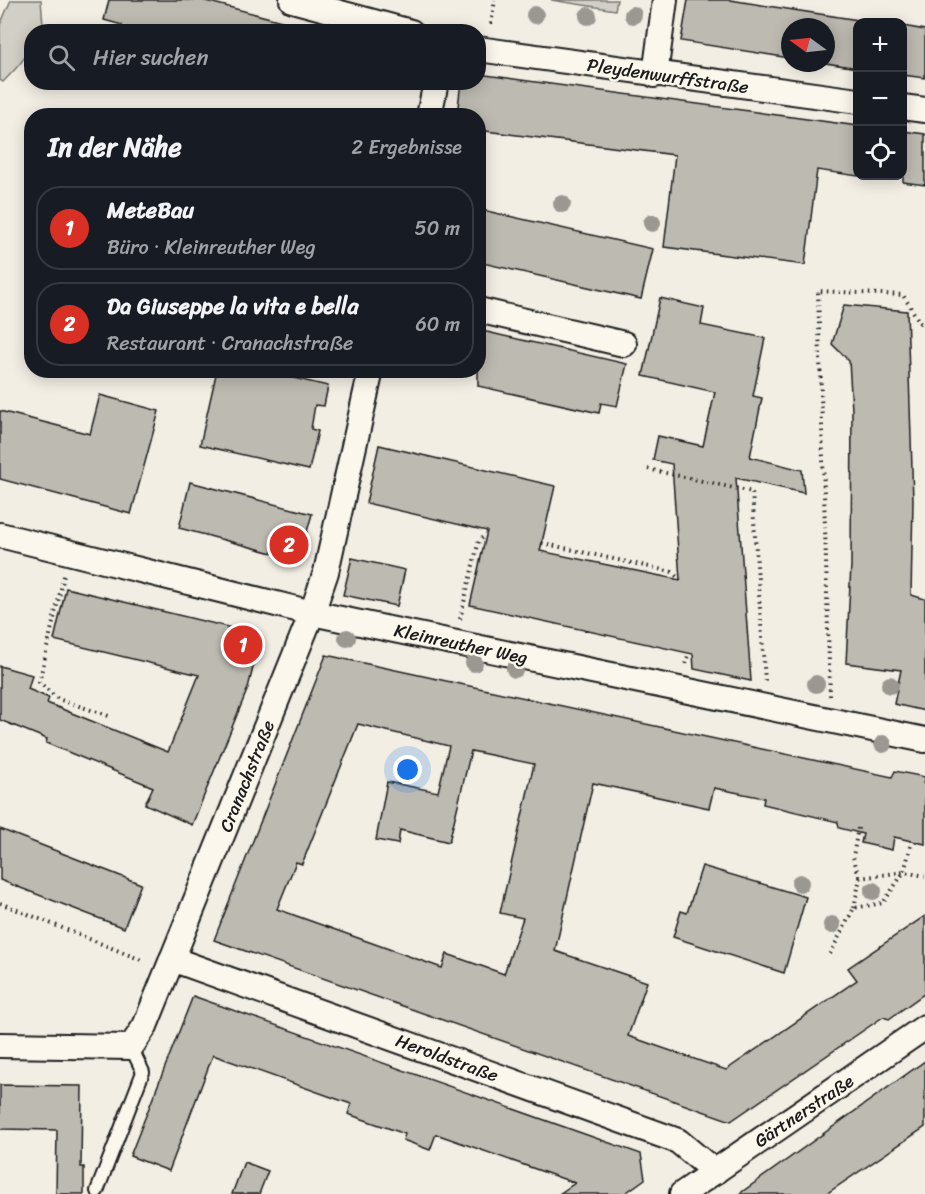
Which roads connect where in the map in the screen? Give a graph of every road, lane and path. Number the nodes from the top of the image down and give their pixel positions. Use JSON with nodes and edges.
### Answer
{"nodes":[{"id":1,"x":292,"y":0,"type":"edge"},
{"id":2,"x":495,"y":0,"type":"edge"},
{"id":3,"x":665,"y":0,"type":"edge"},
{"id":4,"x":491,"y":21,"type":"dead end"},
{"id":5,"x":381,"y":24,"type":"edge"},
{"id":6,"x":486,"y":50,"type":"edge"},
{"id":7,"x":655,"y":75,"type":"junction"},
{"id":8,"x":434,"y":90,"type":"edge"},
{"id":9,"x":853,"y":100,"type":"edge"},
{"id":10,"x":431,"y":108,"type":"edge"},
{"id":11,"x":907,"y":108,"type":"edge"},
{"id":12,"x":925,"y":110,"type":"edge"},
{"id":13,"x":486,"y":312,"type":"edge"},
{"id":14,"x":925,"y":323,"type":"edge"},
{"id":15,"x":624,"y":344,"type":"dead end"},
{"id":16,"x":369,"y":378,"type":"edge"},
{"id":17,"x":648,"y":469,"type":"dead end"},
{"id":18,"x":0,"y":535,"type":"edge"},
{"id":19,"x":486,"y":536,"type":"dead end"},
{"id":20,"x":542,"y":543,"type":"dead end"},
{"id":21,"x":70,"y":552,"type":"junction"},
{"id":22,"x":681,"y":581,"type":"dead end"},
{"id":23,"x":312,"y":613,"type":"junction"},
{"id":24,"x":454,"y":643,"type":"junction"},
{"id":25,"x":767,"y":709,"type":"junction"},
{"id":26,"x":112,"y":717,"type":"dead end"},
{"id":27,"x":831,"y":721,"type":"junction"},
{"id":28,"x":925,"y":740,"type":"edge"},
{"id":29,"x":858,"y":828,"type":"dead end"},
{"id":30,"x":912,"y":841,"type":"dead end"},
{"id":31,"x":904,"y":872,"type":"junction"},
{"id":32,"x":925,"y":876,"type":"edge"},
{"id":33,"x":860,"y":878,"type":"junction"},
{"id":34,"x":0,"y":903,"type":"edge"},
{"id":35,"x":854,"y":908,"type":"junction"},
{"id":36,"x":831,"y":954,"type":"dead end"},
{"id":37,"x":170,"y":965,"type":"junction"},
{"id":38,"x":925,"y":1027,"type":"edge"},
{"id":39,"x":0,"y":1045,"type":"edge"},
{"id":40,"x":131,"y":1047,"type":"junction"},
{"id":41,"x":715,"y":1172,"type":"junction"},
{"id":42,"x":97,"y":1191,"type":"dead end"},
{"id":43,"x":682,"y":1194,"type":"edge"}],
"edges":[{"from":1,"to":5,"type":"street"},
{"from":2,"to":4,"type":"path"},
{"from":3,"to":7,"type":"street"},
{"from":6,"to":7,"type":"street","name":"Pleydenwurffstraße"},
{"from":7,"to":9,"type":"street","name":"Pleydenwurffstraße"},
{"from":8,"to":10,"type":"street"},
{"from":11,"to":12,"type":"street"},
{"from":13,"to":15,"type":"street"},
{"from":14,"to":27,"type":"path"},
{"from":16,"to":23,"type":"street","name":"Cranachstraße"},
{"from":17,"to":25,"type":"path"},
{"from":18,"to":21,"type":"street","name":"Kleinreuther Weg"},
{"from":19,"to":24,"type":"path"},
{"from":20,"to":22,"type":"path"},
{"from":21,"to":23,"type":"street","name":"Kleinreuther Weg"},
{"from":21,"to":26,"type":"path"},
{"from":23,"to":24,"type":"street","name":"Kleinreuther Weg"},
{"from":23,"to":37,"type":"street","name":"Cranachstraße"},
{"from":24,"to":25,"type":"street","name":"Kleinreuther Weg"},
{"from":25,"to":27,"type":"street","name":"Kleinreuther Weg"},
{"from":27,"to":28,"type":"street","name":"Kleinreuther Weg"},
{"from":29,"to":33,"type":"path"},
{"from":30,"to":31,"type":"path"},
{"from":31,"to":32,"type":"path"},
{"from":31,"to":33,"type":"path"},
{"from":31,"to":35,"type":"path"},
{"from":33,"to":35,"type":"path"},
{"from":34,"to":37,"type":"path"},
{"from":35,"to":36,"type":"path"},
{"from":37,"to":40,"type":"street","name":"Cranachstraße"},
{"from":37,"to":41,"type":"street","name":"Heroldstraße"},
{"from":38,"to":41,"type":"street","name":"Gärtnerstraße"},
{"from":39,"to":40,"type":"street"},
{"from":40,"to":42,"type":"lane"},
{"from":41,"to":43,"type":"street","name":"Gärtnerstraße"}]}
